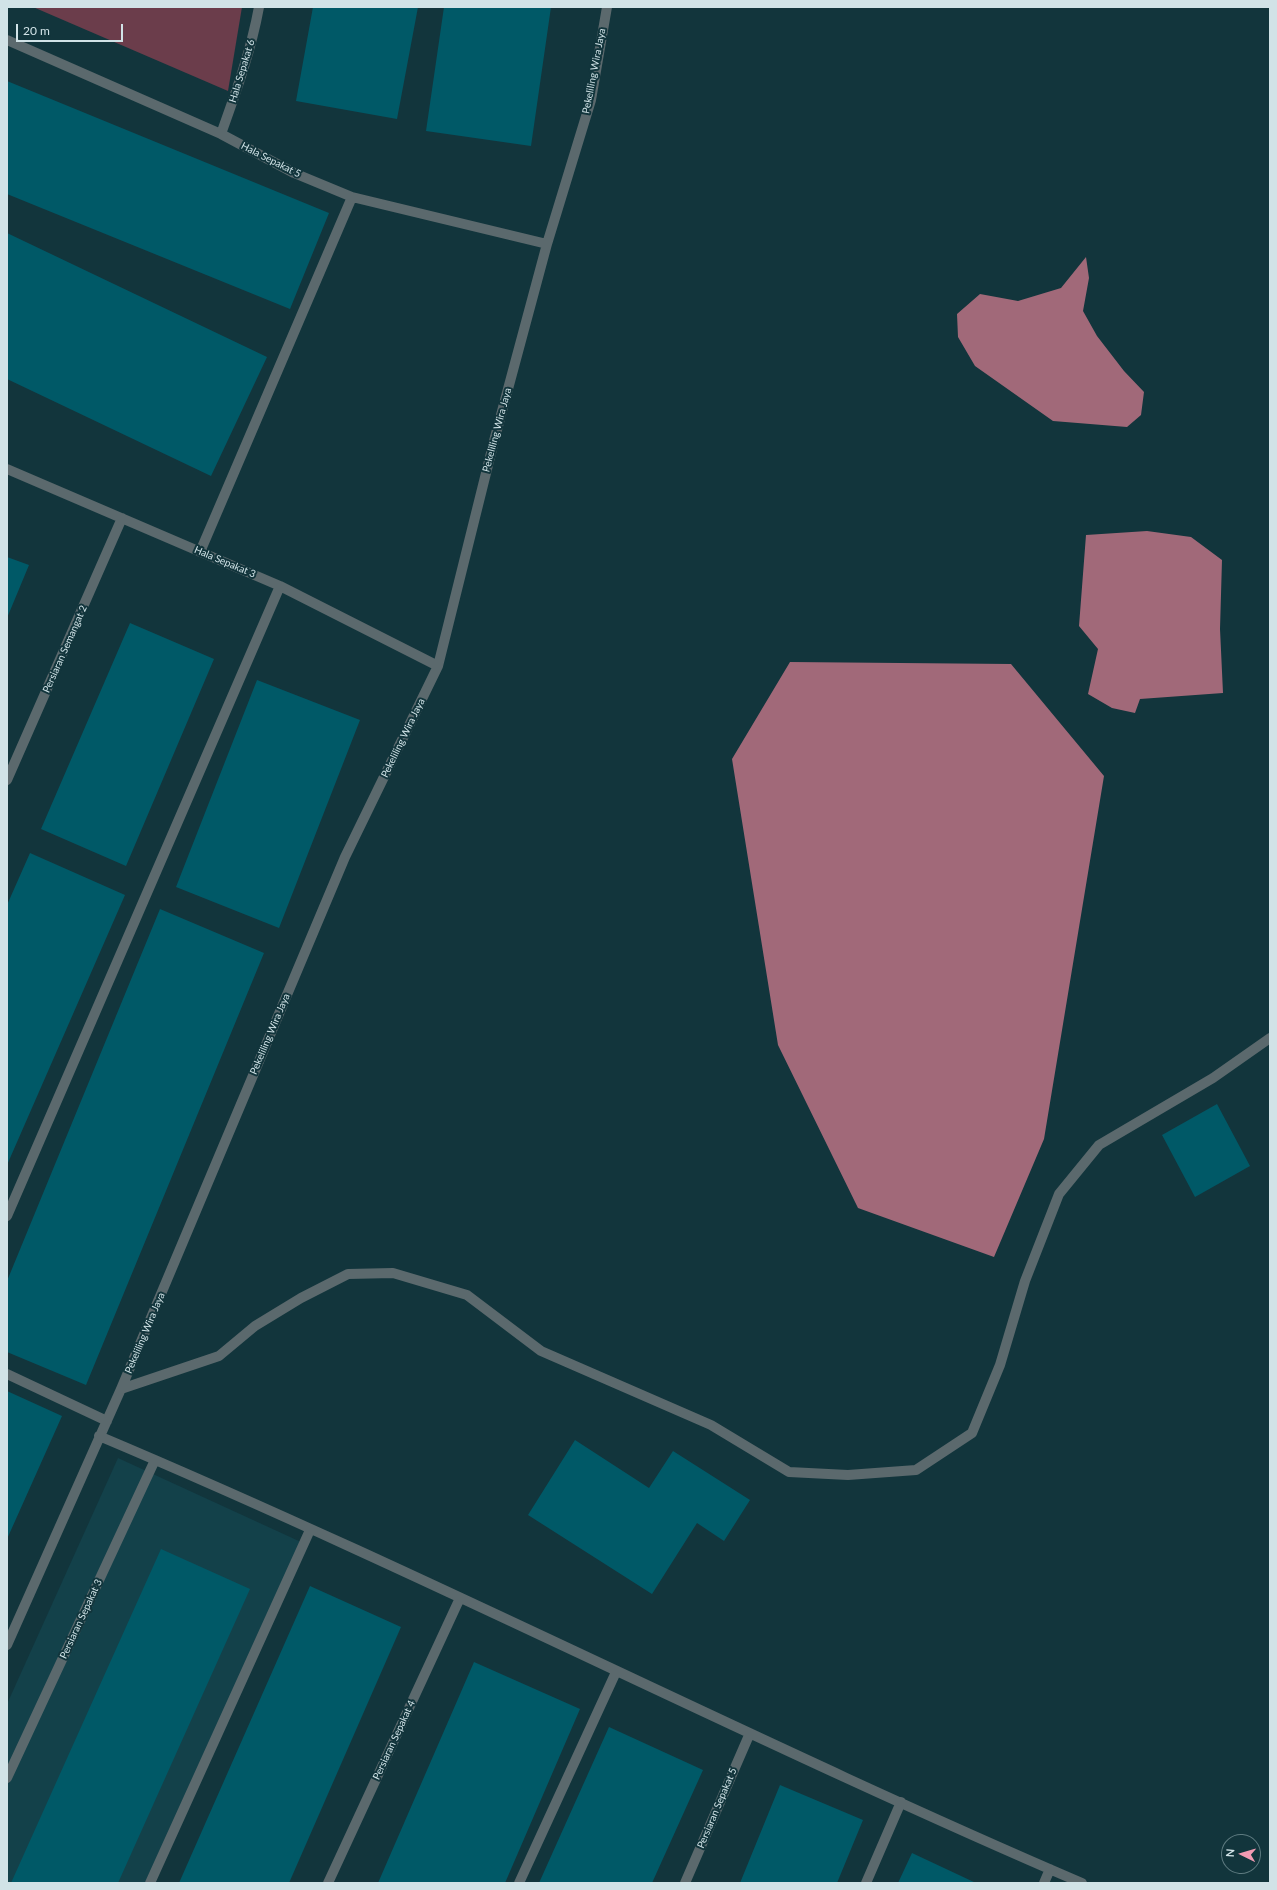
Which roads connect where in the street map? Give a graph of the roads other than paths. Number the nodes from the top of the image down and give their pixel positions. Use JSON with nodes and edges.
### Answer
{"nodes":[{"id":1,"x":259,"y":7,"type":"edge"},
{"id":2,"x":607,"y":7,"type":"edge"},
{"id":3,"x":7,"y":40,"type":"edge"},
{"id":4,"x":221,"y":134,"type":"junction"},
{"id":5,"x":352,"y":197,"type":"junction"},
{"id":6,"x":547,"y":244,"type":"junction"},
{"id":7,"x":7,"y":469,"type":"edge"},
{"id":8,"x":122,"y":518,"type":"junction"},
{"id":9,"x":200,"y":552,"type":"junction"},
{"id":10,"x":280,"y":586,"type":"junction"},
{"id":11,"x":438,"y":666,"type":"junction"},
{"id":12,"x":7,"y":780,"type":"edge"},
{"id":13,"x":1270,"y":1038,"type":"edge"},
{"id":14,"x":7,"y":1216,"type":"edge"},
{"id":15,"x":7,"y":1374,"type":"edge"},
{"id":16,"x":121,"y":1389,"type":"junction"},
{"id":17,"x":107,"y":1421,"type":"junction"},
{"id":18,"x":99,"y":1436,"type":"junction"},
{"id":19,"x":155,"y":1460,"type":"junction"},
{"id":20,"x":310,"y":1530,"type":"junction"},
{"id":21,"x":460,"y":1598,"type":"junction"},
{"id":22,"x":7,"y":1645,"type":"edge"},
{"id":23,"x":616,"y":1672,"type":"junction"},
{"id":24,"x":750,"y":1733,"type":"junction"},
{"id":25,"x":7,"y":1778,"type":"edge"},
{"id":26,"x":901,"y":1802,"type":"junction"},
{"id":27,"x":1050,"y":1869,"type":"junction"},
{"id":28,"x":150,"y":1883,"type":"edge"},
{"id":29,"x":328,"y":1883,"type":"edge"},
{"id":30,"x":519,"y":1883,"type":"edge"},
{"id":31,"x":685,"y":1883,"type":"edge"},
{"id":32,"x":866,"y":1883,"type":"edge"},
{"id":33,"x":1044,"y":1883,"type":"edge"},
{"id":34,"x":1082,"y":1883,"type":"edge"}],
"edges":[{"from":1,"to":4,"type":"street","name":"Hala Sepakat 6"},
{"from":2,"to":6,"type":"street","name":"Pekeliling Wira Jaya"},
{"from":3,"to":4,"type":"street","name":"Hala Sepakat 5"},
{"from":4,"to":5,"type":"street","name":"Hala Sepakat 5"},
{"from":5,"to":6,"type":"street","name":"Hala Sepakat 5"},
{"from":5,"to":9,"type":"street"},
{"from":6,"to":11,"type":"street","name":"Pekeliling Wira Jaya"},
{"from":7,"to":8,"type":"street","name":"Hala Sepakat 3"},
{"from":8,"to":9,"type":"street","name":"Hala Sepakat 3"},
{"from":8,"to":12,"type":"street","name":"Persiaran Semangat 2"},
{"from":9,"to":10,"type":"street","name":"Hala Sepakat 3"},
{"from":10,"to":11,"type":"street","name":"Hala Sepakat 3"},
{"from":10,"to":14,"type":"street"},
{"from":11,"to":16,"type":"street","name":"Pekeliling Wira Jaya"},
{"from":13,"to":16,"type":"street"},
{"from":15,"to":17,"type":"street"},
{"from":16,"to":17,"type":"street","name":"Pekeliling Wira Jaya"},
{"from":17,"to":18,"type":"street","name":"Pekeliling Wira Jaya"},
{"from":18,"to":19,"type":"street"},
{"from":18,"to":22,"type":"street"},
{"from":19,"to":20,"type":"street"},
{"from":19,"to":25,"type":"street","name":"Persiaran Sepakat 3"},
{"from":20,"to":21,"type":"street"},
{"from":20,"to":28,"type":"street"},
{"from":21,"to":23,"type":"street"},
{"from":21,"to":29,"type":"street","name":"Persiaran Sepakat 4"},
{"from":23,"to":24,"type":"street"},
{"from":23,"to":30,"type":"street"},
{"from":24,"to":26,"type":"street"},
{"from":24,"to":31,"type":"street","name":"Persiaran Sepakat 5"},
{"from":26,"to":27,"type":"street"},
{"from":26,"to":32,"type":"street"},
{"from":27,"to":33,"type":"street"},
{"from":27,"to":34,"type":"street"}]}
